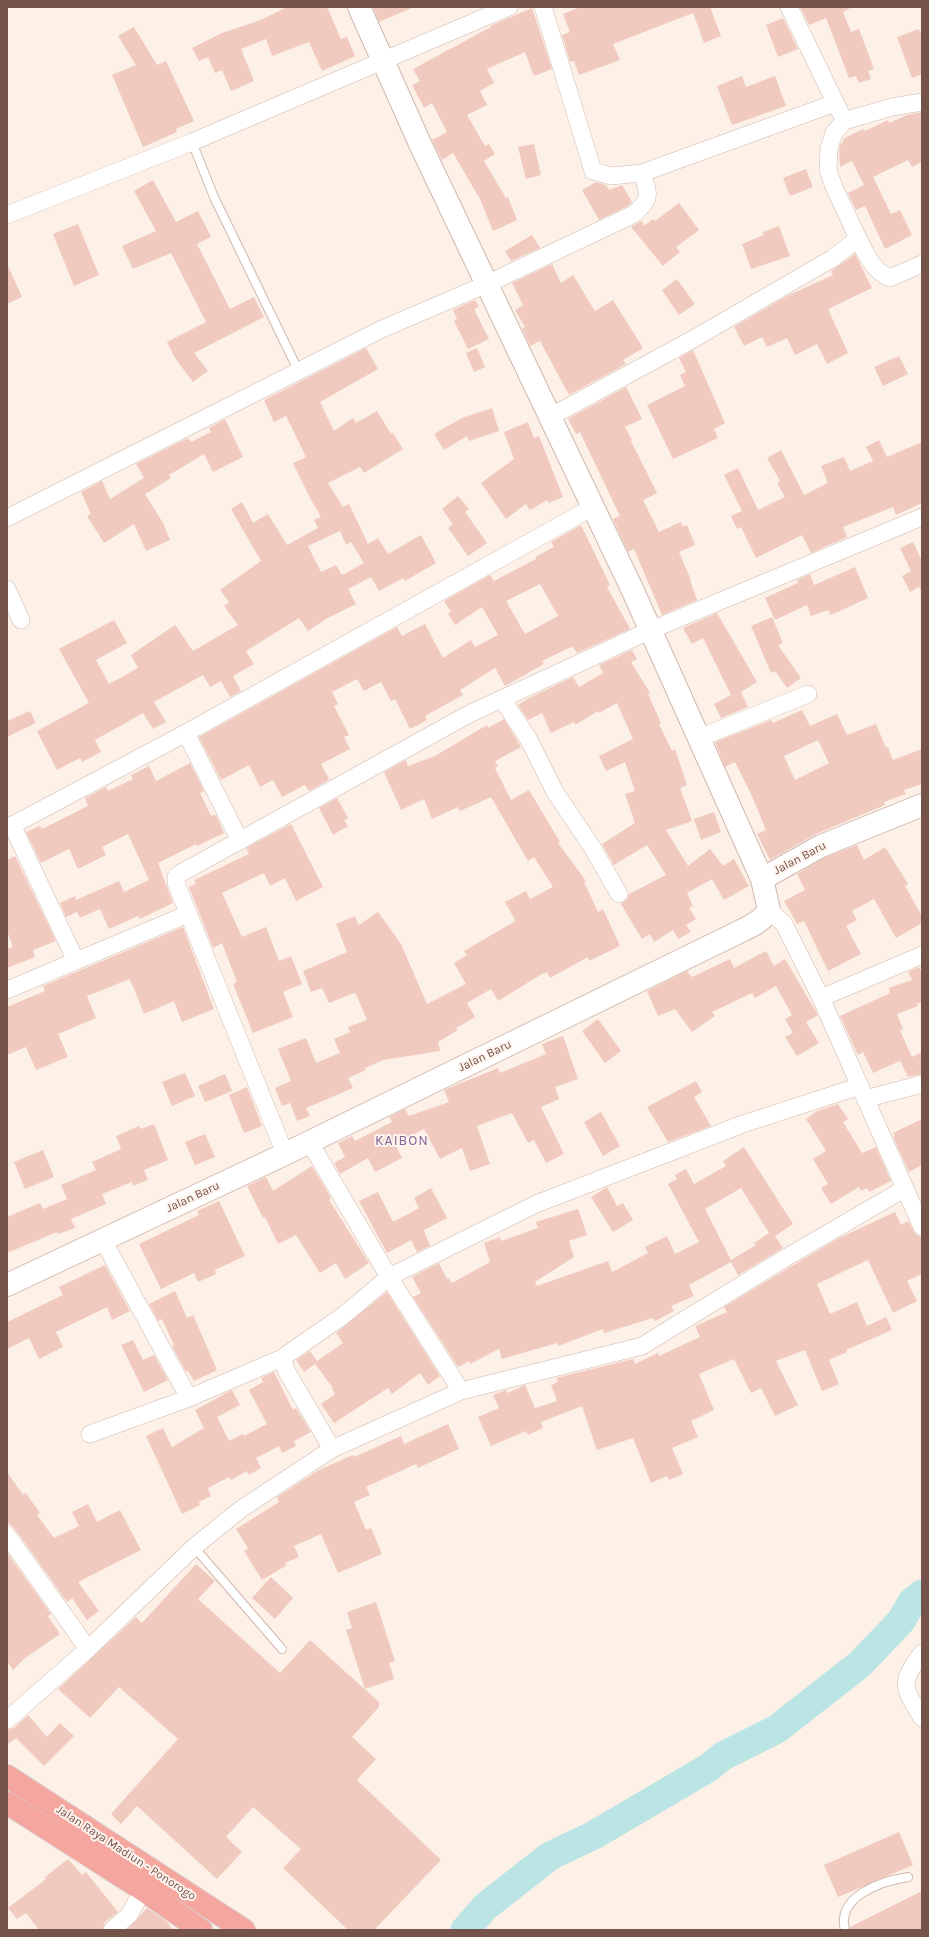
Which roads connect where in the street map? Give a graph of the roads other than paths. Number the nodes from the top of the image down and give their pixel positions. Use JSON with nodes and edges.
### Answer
{"nodes":[{"id":1,"x":359,"y":7,"type":"edge"},
{"id":2,"x":509,"y":7,"type":"edge"},
{"id":3,"x":543,"y":7,"type":"edge"},
{"id":4,"x":789,"y":7,"type":"edge"},
{"id":5,"x":383,"y":60,"type":"junction"},
{"id":6,"x":835,"y":102,"type":"junction"},
{"id":7,"x":922,"y":102,"type":"edge"},
{"id":8,"x":844,"y":121,"type":"junction"},
{"id":9,"x":192,"y":142,"type":"junction"},
{"id":10,"x":642,"y":173,"type":"junction"},
{"id":11,"x":7,"y":215,"type":"edge"},
{"id":12,"x":856,"y":234,"type":"junction"},
{"id":13,"x":922,"y":264,"type":"edge"},
{"id":14,"x":487,"y":284,"type":"junction"},
{"id":15,"x":298,"y":370,"type":"junction"},
{"id":16,"x":550,"y":417,"type":"junction"},
{"id":17,"x":593,"y":507,"type":"junction"},
{"id":18,"x":922,"y":517,"type":"edge"},
{"id":19,"x":7,"y":518,"type":"edge"},
{"id":20,"x":7,"y":589,"type":"edge"},
{"id":21,"x":21,"y":620,"type":"dead end"},
{"id":22,"x":651,"y":630,"type":"junction"},
{"id":23,"x":808,"y":694,"type":"dead end"},
{"id":24,"x":503,"y":700,"type":"junction"},
{"id":25,"x":186,"y":733,"type":"junction"},
{"id":26,"x":699,"y":738,"type":"junction"},
{"id":27,"x":922,"y":805,"type":"edge"},
{"id":28,"x":9,"y":827,"type":"edge"},
{"id":29,"x":240,"y":841,"type":"junction"},
{"id":30,"x":762,"y":879,"type":"junction"},
{"id":31,"x":619,"y":894,"type":"dead end"},
{"id":32,"x":769,"y":910,"type":"junction"},
{"id":33,"x":188,"y":914,"type":"junction"},
{"id":34,"x":922,"y":955,"type":"edge"},
{"id":35,"x":76,"y":960,"type":"junction"},
{"id":36,"x":7,"y":990,"type":"edge"},
{"id":37,"x":821,"y":998,"type":"junction"},
{"id":38,"x":922,"y":1084,"type":"edge"},
{"id":39,"x":862,"y":1093,"type":"junction"},
{"id":40,"x":309,"y":1141,"type":"junction"},
{"id":41,"x":285,"y":1154,"type":"junction"},
{"id":42,"x":904,"y":1189,"type":"junction"},
{"id":43,"x":922,"y":1226,"type":"edge"},
{"id":44,"x":103,"y":1240,"type":"junction"},
{"id":45,"x":389,"y":1277,"type":"junction"},
{"id":46,"x":7,"y":1285,"type":"edge"},
{"id":47,"x":282,"y":1358,"type":"junction"},
{"id":48,"x":461,"y":1391,"type":"junction"},
{"id":49,"x":189,"y":1398,"type":"junction"},
{"id":50,"x":90,"y":1434,"type":"dead end"},
{"id":51,"x":332,"y":1449,"type":"junction"},
{"id":52,"x":7,"y":1535,"type":"edge"},
{"id":53,"x":194,"y":1547,"type":"junction"},
{"id":54,"x":88,"y":1649,"type":"junction"},
{"id":55,"x":282,"y":1649,"type":"dead end"},
{"id":56,"x":922,"y":1653,"type":"edge"},
{"id":57,"x":922,"y":1718,"type":"edge"},
{"id":58,"x":7,"y":1720,"type":"edge"},
{"id":59,"x":7,"y":1776,"type":"edge"},
{"id":60,"x":7,"y":1803,"type":"edge"},
{"id":61,"x":908,"y":1877,"type":"dead end"},
{"id":62,"x":143,"y":1890,"type":"junction"},
{"id":63,"x":241,"y":1929,"type":"edge"},
{"id":64,"x":112,"y":1930,"type":"edge"},
{"id":65,"x":201,"y":1930,"type":"edge"},
{"id":66,"x":845,"y":1930,"type":"edge"}],
"edges":[{"from":1,"to":5,"type":"street"},
{"from":2,"to":5,"type":"street"},
{"from":3,"to":10,"type":"street"},
{"from":4,"to":6,"type":"street"},
{"from":5,"to":9,"type":"street"},
{"from":5,"to":14,"type":"street"},
{"from":6,"to":8,"type":"street"},
{"from":6,"to":10,"type":"street"},
{"from":7,"to":8,"type":"street"},
{"from":8,"to":12,"type":"street"},
{"from":9,"to":11,"type":"street"},
{"from":9,"to":15,"type":"lane"},
{"from":10,"to":14,"type":"street"},
{"from":12,"to":13,"type":"street"},
{"from":12,"to":16,"type":"street"},
{"from":14,"to":15,"type":"street"},
{"from":14,"to":16,"type":"street"},
{"from":15,"to":19,"type":"street"},
{"from":16,"to":17,"type":"street"},
{"from":17,"to":22,"type":"street"},
{"from":17,"to":25,"type":"street"},
{"from":18,"to":22,"type":"street"},
{"from":20,"to":21,"type":"street"},
{"from":22,"to":24,"type":"street"},
{"from":22,"to":26,"type":"street"},
{"from":23,"to":26,"type":"street"},
{"from":24,"to":29,"type":"street"},
{"from":24,"to":31,"type":"street"},
{"from":25,"to":28,"type":"street"},
{"from":25,"to":29,"type":"street"},
{"from":26,"to":30,"type":"street"},
{"from":27,"to":30,"type":"street","name":"Jalan Baru"},
{"from":28,"to":35,"type":"street"},
{"from":29,"to":33,"type":"street"},
{"from":30,"to":32,"type":"street","name":"Jalan Baru"},
{"from":32,"to":37,"type":"street"},
{"from":32,"to":40,"type":"street","name":"Jalan Baru"},
{"from":33,"to":35,"type":"street"},
{"from":33,"to":41,"type":"street"},
{"from":34,"to":37,"type":"street"},
{"from":35,"to":36,"type":"street"},
{"from":37,"to":39,"type":"street"},
{"from":38,"to":39,"type":"street"},
{"from":39,"to":42,"type":"street"},
{"from":39,"to":45,"type":"street"},
{"from":40,"to":41,"type":"street","name":"Jalan Baru"},
{"from":40,"to":45,"type":"street"},
{"from":41,"to":44,"type":"street","name":"Jalan Baru"},
{"from":42,"to":43,"type":"street"},
{"from":42,"to":48,"type":"street"},
{"from":44,"to":46,"type":"street","name":"Jalan Baru"},
{"from":44,"to":49,"type":"street"},
{"from":45,"to":47,"type":"street"},
{"from":45,"to":48,"type":"street"},
{"from":47,"to":49,"type":"street"},
{"from":47,"to":51,"type":"street"},
{"from":48,"to":51,"type":"street"},
{"from":49,"to":50,"type":"street"},
{"from":51,"to":53,"type":"street"},
{"from":52,"to":54,"type":"street"},
{"from":53,"to":54,"type":"street"},
{"from":53,"to":55,"type":"lane"},
{"from":54,"to":58,"type":"street"},
{"from":56,"to":57,"type":"street"},
{"from":59,"to":63,"type":"highway","name":"Jalan Raya Madiun - Ponorogo"},
{"from":60,"to":62,"type":"highway","name":"Jalan Raya Madiun - Ponorogo"},
{"from":61,"to":66,"type":"lane"},
{"from":62,"to":64,"type":"street"},
{"from":62,"to":65,"type":"highway","name":"Jalan Raya Madiun - Ponorogo"}]}
